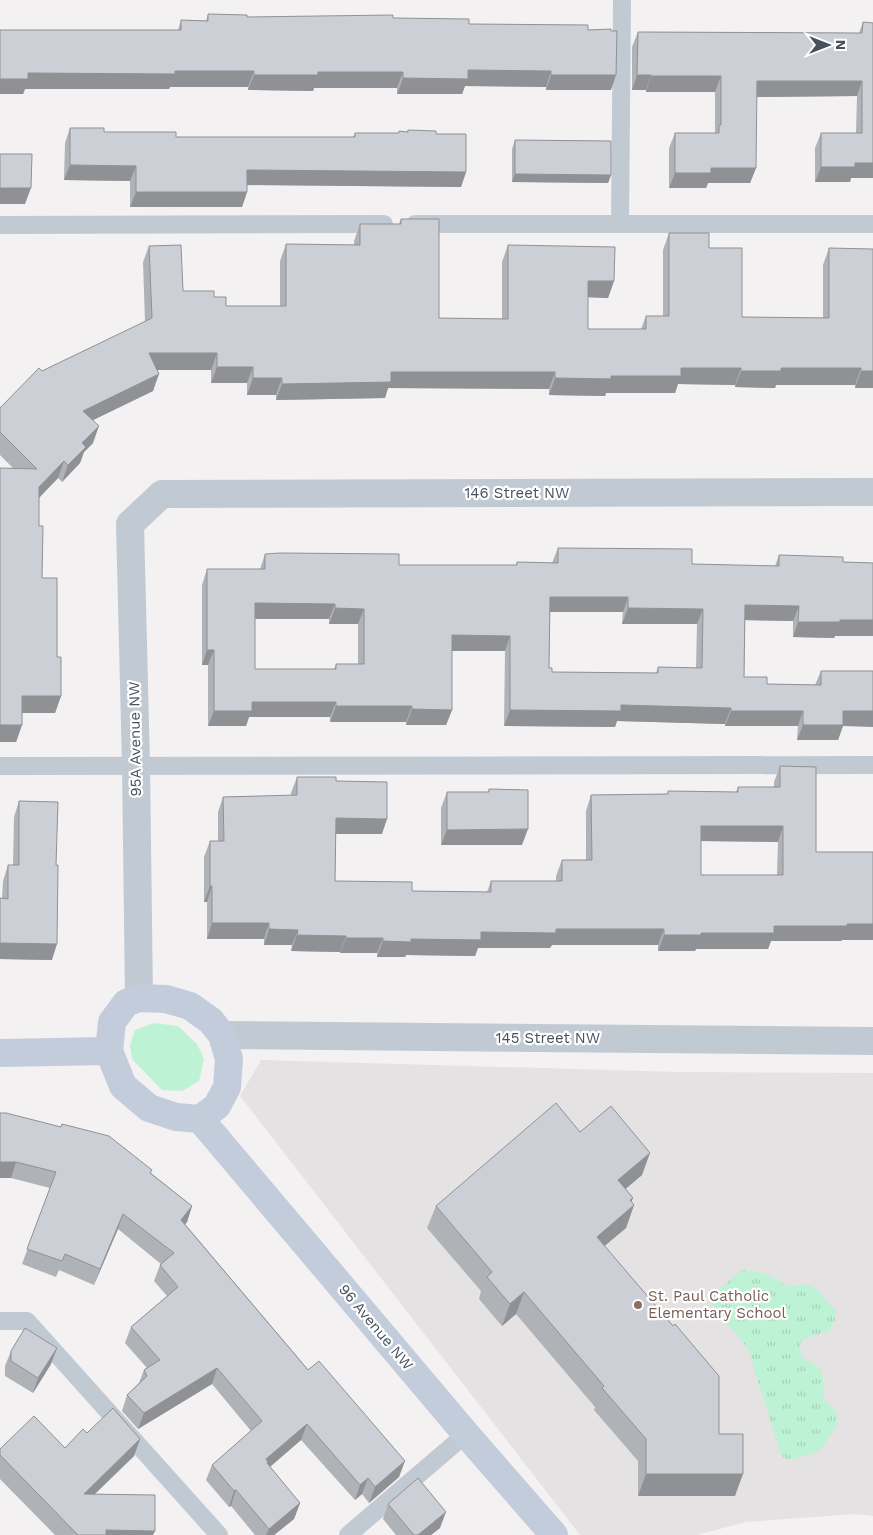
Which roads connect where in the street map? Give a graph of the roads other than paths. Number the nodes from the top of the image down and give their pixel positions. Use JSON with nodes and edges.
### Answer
{"nodes":[{"id":1,"x":622,"y":0,"type":"edge"},
{"id":2,"x":620,"y":224,"type":"junction"},
{"id":3,"x":873,"y":224,"type":"edge"},
{"id":4,"x":0,"y":225,"type":"edge"},
{"id":5,"x":873,"y":492,"type":"edge"},
{"id":6,"x":162,"y":494,"type":"joint"},
{"id":7,"x":136,"y":765,"type":"junction"},
{"id":8,"x":873,"y":765,"type":"edge"},
{"id":9,"x":0,"y":766,"type":"edge"},
{"id":10,"x":139,"y":998,"type":"junction"},
{"id":11,"x":222,"y":1035,"type":"junction"},
{"id":12,"x":873,"y":1041,"type":"edge"},
{"id":13,"x":108,"y":1051,"type":"junction"},
{"id":14,"x":0,"y":1053,"type":"edge"},
{"id":15,"x":200,"y":1119,"type":"junction"},
{"id":16,"x":0,"y":1321,"type":"edge"},
{"id":17,"x":466,"y":1434,"type":"junction"},
{"id":18,"x":218,"y":1535,"type":"edge"},
{"id":19,"x":348,"y":1535,"type":"edge"},
{"id":20,"x":554,"y":1535,"type":"edge"}],
"edges":[{"from":1,"to":2,"type":"lane"},
{"from":2,"to":3,"type":"lane"},
{"from":2,"to":4,"type":"lane"},
{"from":5,"to":6,"type":"street","name":"146 Street NW"},
{"from":6,"to":7,"type":"street","name":"95A Avenue NW"},
{"from":7,"to":8,"type":"lane"},
{"from":7,"to":9,"type":"lane"},
{"from":7,"to":10,"type":"street","name":"95A Avenue NW"},
{"from":10,"to":11,"type":"street"},
{"from":10,"to":13,"type":"street"},
{"from":11,"to":12,"type":"street","name":"145 Street NW"},
{"from":11,"to":15,"type":"street"},
{"from":13,"to":14,"type":"street"},
{"from":13,"to":15,"type":"street"},
{"from":15,"to":17,"type":"street","name":"96 Avenue NW"},
{"from":16,"to":18,"type":"lane"},
{"from":17,"to":19,"type":"lane"},
{"from":17,"to":20,"type":"street","name":"96 Avenue NW"}]}
